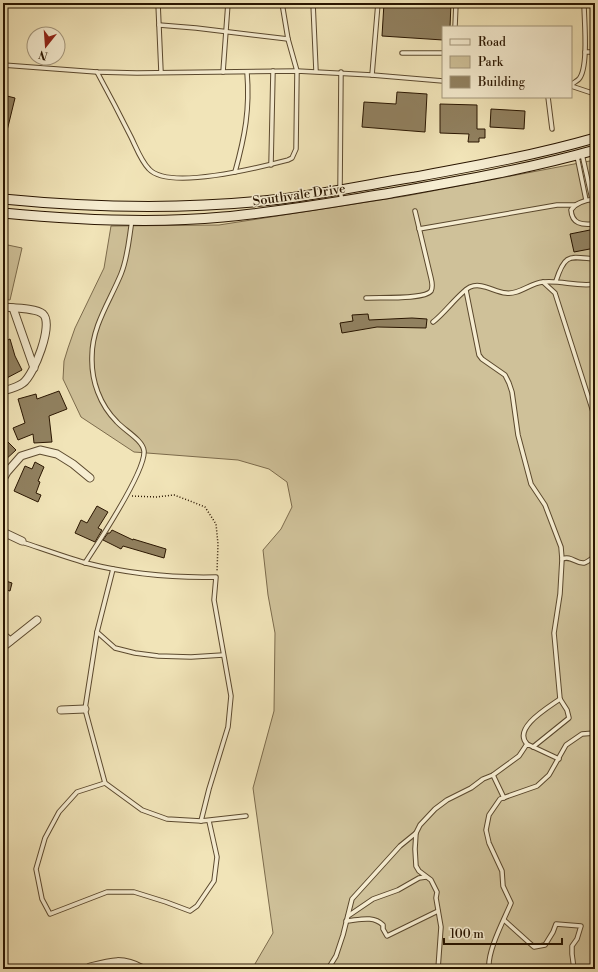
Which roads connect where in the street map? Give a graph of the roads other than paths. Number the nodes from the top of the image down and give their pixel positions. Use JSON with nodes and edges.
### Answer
{"nodes":[{"id":1,"x":158,"y":3,"type":"edge"},
{"id":2,"x":228,"y":3,"type":"edge"},
{"id":3,"x":282,"y":3,"type":"edge"},
{"id":4,"x":313,"y":3,"type":"edge"},
{"id":5,"x":378,"y":3,"type":"edge"},
{"id":6,"x":456,"y":3,"type":"edge"},
{"id":7,"x":584,"y":3,"type":"edge"},
{"id":8,"x":159,"y":25,"type":"junction"},
{"id":9,"x":455,"y":26,"type":"edge"},
{"id":10,"x":226,"y":32,"type":"junction"},
{"id":11,"x":288,"y":40,"type":"junction"},
{"id":12,"x":585,"y":52,"type":"junction"},
{"id":13,"x":595,"y":52,"type":"edge"},
{"id":14,"x":402,"y":53,"type":"dead end"},
{"id":15,"x":442,"y":53,"type":"edge"},
{"id":16,"x":3,"y":65,"type":"edge"},
{"id":17,"x":273,"y":71,"type":"junction"},
{"id":18,"x":297,"y":71,"type":"junction"},
{"id":19,"x":98,"y":72,"type":"junction"},
{"id":20,"x":161,"y":72,"type":"junction"},
{"id":21,"x":223,"y":72,"type":"junction"},
{"id":22,"x":247,"y":72,"type":"junction"},
{"id":23,"x":316,"y":72,"type":"junction"},
{"id":24,"x":341,"y":72,"type":"junction"},
{"id":25,"x":372,"y":75,"type":"junction"},
{"id":26,"x":442,"y":81,"type":"edge"},
{"id":27,"x":572,"y":84,"type":"edge"},
{"id":28,"x":572,"y":86,"type":"edge"},
{"id":29,"x":595,"y":94,"type":"edge"},
{"id":30,"x":548,"y":98,"type":"edge"},
{"id":31,"x":552,"y":129,"type":"dead end"},
{"id":32,"x":595,"y":138,"type":"edge"},
{"id":33,"x":595,"y":150,"type":"edge"},
{"id":34,"x":579,"y":155,"type":"junction"},
{"id":35,"x":271,"y":165,"type":"junction"},
{"id":36,"x":235,"y":172,"type":"junction"},
{"id":37,"x":340,"y":190,"type":"junction"},
{"id":38,"x":3,"y":199,"type":"edge"},
{"id":39,"x":593,"y":199,"type":"edge"},
{"id":40,"x":586,"y":200,"type":"junction"},
{"id":41,"x":342,"y":201,"type":"junction"},
{"id":42,"x":575,"y":205,"type":"junction"},
{"id":43,"x":415,"y":211,"type":"dead end"},
{"id":44,"x":3,"y":213,"type":"edge"},
{"id":45,"x":132,"y":220,"type":"junction"},
{"id":46,"x":594,"y":224,"type":"dead end"},
{"id":47,"x":419,"y":229,"type":"junction"},
{"id":48,"x":595,"y":259,"type":"edge"},
{"id":49,"x":556,"y":281,"type":"junction"},
{"id":50,"x":543,"y":282,"type":"junction"},
{"id":51,"x":595,"y":284,"type":"edge"},
{"id":52,"x":466,"y":290,"type":"junction"},
{"id":53,"x":366,"y":298,"type":"dead end"},
{"id":54,"x":3,"y":307,"type":"edge"},
{"id":55,"x":13,"y":308,"type":"junction"},
{"id":56,"x":432,"y":322,"type":"dead end"},
{"id":57,"x":34,"y":368,"type":"junction"},
{"id":58,"x":3,"y":391,"type":"edge"},
{"id":59,"x":595,"y":418,"type":"edge"},
{"id":60,"x":90,"y":478,"type":"dead end"},
{"id":61,"x":3,"y":479,"type":"edge"},
{"id":62,"x":3,"y":532,"type":"edge"},
{"id":63,"x":22,"y":541,"type":"joint"},
{"id":64,"x":595,"y":556,"type":"edge"},
{"id":65,"x":562,"y":559,"type":"junction"},
{"id":66,"x":85,"y":563,"type":"junction"},
{"id":67,"x":113,"y":569,"type":"junction"},
{"id":68,"x":37,"y":620,"type":"dead end"},
{"id":69,"x":97,"y":632,"type":"junction"},
{"id":70,"x":3,"y":635,"type":"edge"},
{"id":71,"x":10,"y":641,"type":"junction"},
{"id":72,"x":3,"y":647,"type":"edge"},
{"id":73,"x":223,"y":655,"type":"junction"},
{"id":74,"x":560,"y":699,"type":"junction"},
{"id":75,"x":85,"y":709,"type":"junction"},
{"id":76,"x":60,"y":710,"type":"dead end"},
{"id":77,"x":595,"y":733,"type":"edge"},
{"id":78,"x":527,"y":744,"type":"junction"},
{"id":79,"x":533,"y":747,"type":"junction"},
{"id":80,"x":559,"y":759,"type":"junction"},
{"id":81,"x":493,"y":775,"type":"junction"},
{"id":82,"x":105,"y":783,"type":"junction"},
{"id":83,"x":504,"y":798,"type":"junction"},
{"id":84,"x":246,"y":816,"type":"dead end"},
{"id":85,"x":209,"y":821,"type":"junction"},
{"id":86,"x":201,"y":822,"type":"junction"},
{"id":87,"x":416,"y":833,"type":"junction"},
{"id":88,"x":426,"y":877,"type":"junction"},
{"id":89,"x":438,"y":912,"type":"junction"},
{"id":90,"x":347,"y":919,"type":"junction"},
{"id":91,"x":504,"y":920,"type":"junction"},
{"id":92,"x":88,"y":969,"type":"edge"},
{"id":93,"x":143,"y":969,"type":"edge"},
{"id":94,"x":328,"y":969,"type":"edge"},
{"id":95,"x":438,"y":969,"type":"edge"},
{"id":96,"x":489,"y":969,"type":"edge"},
{"id":97,"x":574,"y":969,"type":"edge"}],
"edges":[{"from":1,"to":8,"type":"lane"},
{"from":2,"to":10,"type":"lane"},
{"from":3,"to":11,"type":"lane"},
{"from":4,"to":23,"type":"lane"},
{"from":5,"to":25,"type":"lane"},
{"from":6,"to":9,"type":"lane"},
{"from":7,"to":12,"type":"lane"},
{"from":8,"to":10,"type":"lane"},
{"from":8,"to":20,"type":"lane"},
{"from":10,"to":11,"type":"lane"},
{"from":10,"to":21,"type":"lane"},
{"from":11,"to":18,"type":"lane"},
{"from":12,"to":13,"type":"lane"},
{"from":12,"to":27,"type":"lane"},
{"from":14,"to":15,"type":"lane"},
{"from":16,"to":19,"type":"lane"},
{"from":17,"to":18,"type":"lane"},
{"from":17,"to":22,"type":"lane"},
{"from":17,"to":35,"type":"lane"},
{"from":18,"to":23,"type":"lane"},
{"from":18,"to":35,"type":"lane"},
{"from":19,"to":20,"type":"lane"},
{"from":19,"to":36,"type":"lane"},
{"from":20,"to":21,"type":"lane"},
{"from":21,"to":22,"type":"lane"},
{"from":22,"to":36,"type":"lane"},
{"from":23,"to":24,"type":"lane"},
{"from":24,"to":25,"type":"lane"},
{"from":24,"to":37,"type":"lane"},
{"from":25,"to":26,"type":"lane"},
{"from":28,"to":29,"type":"lane"},
{"from":30,"to":31,"type":"lane"},
{"from":32,"to":37,"type":"street","name":"Southvale Drive"},
{"from":33,"to":34,"type":"street","name":"Southvale Drive"},
{"from":34,"to":39,"type":"lane"},
{"from":34,"to":40,"type":"lane"},
{"from":34,"to":41,"type":"street","name":"Southvale Drive"},
{"from":35,"to":36,"type":"lane"},
{"from":37,"to":38,"type":"street","name":"Southvale Drive"},
{"from":37,"to":41,"type":"lane"},
{"from":39,"to":40,"type":"lane"},
{"from":40,"to":42,"type":"lane"},
{"from":41,"to":45,"type":"street","name":"Southvale Drive"},
{"from":42,"to":46,"type":"lane"},
{"from":42,"to":47,"type":"lane"},
{"from":43,"to":47,"type":"lane"},
{"from":44,"to":45,"type":"street","name":"Southvale Drive"},
{"from":45,"to":66,"type":"lane"},
{"from":47,"to":53,"type":"lane"},
{"from":48,"to":49,"type":"lane"},
{"from":49,"to":50,"type":"lane"},
{"from":49,"to":51,"type":"lane"},
{"from":50,"to":52,"type":"lane"},
{"from":50,"to":59,"type":"lane"},
{"from":52,"to":56,"type":"lane"},
{"from":52,"to":65,"type":"lane"},
{"from":54,"to":55,"type":"street"},
{"from":55,"to":57,"type":"street"},
{"from":55,"to":57,"type":"street"},
{"from":57,"to":58,"type":"street"},
{"from":60,"to":61,"type":"street"},
{"from":62,"to":63,"type":"street"},
{"from":63,"to":66,"type":"lane"},
{"from":64,"to":65,"type":"lane"},
{"from":65,"to":74,"type":"lane"},
{"from":66,"to":67,"type":"lane"},
{"from":67,"to":69,"type":"lane"},
{"from":67,"to":73,"type":"lane"},
{"from":68,"to":71,"type":"street"},
{"from":69,"to":73,"type":"lane"},
{"from":69,"to":75,"type":"lane"},
{"from":70,"to":71,"type":"street"},
{"from":71,"to":72,"type":"street"},
{"from":73,"to":86,"type":"lane"},
{"from":74,"to":78,"type":"lane"},
{"from":74,"to":79,"type":"lane"},
{"from":75,"to":76,"type":"street"},
{"from":75,"to":82,"type":"lane"},
{"from":77,"to":80,"type":"lane"},
{"from":78,"to":79,"type":"lane"},
{"from":78,"to":81,"type":"lane"},
{"from":79,"to":80,"type":"lane"},
{"from":80,"to":83,"type":"lane"},
{"from":81,"to":83,"type":"lane"},
{"from":81,"to":87,"type":"lane"},
{"from":82,"to":85,"type":"lane"},
{"from":82,"to":86,"type":"lane"},
{"from":83,"to":91,"type":"lane"},
{"from":84,"to":85,"type":"lane"},
{"from":85,"to":86,"type":"lane"},
{"from":87,"to":88,"type":"lane"},
{"from":87,"to":90,"type":"lane"},
{"from":88,"to":89,"type":"lane"},
{"from":88,"to":90,"type":"lane"},
{"from":89,"to":90,"type":"lane"},
{"from":89,"to":95,"type":"lane"},
{"from":90,"to":94,"type":"lane"},
{"from":91,"to":96,"type":"lane"},
{"from":91,"to":97,"type":"lane"},
{"from":92,"to":93,"type":"street"}]}
